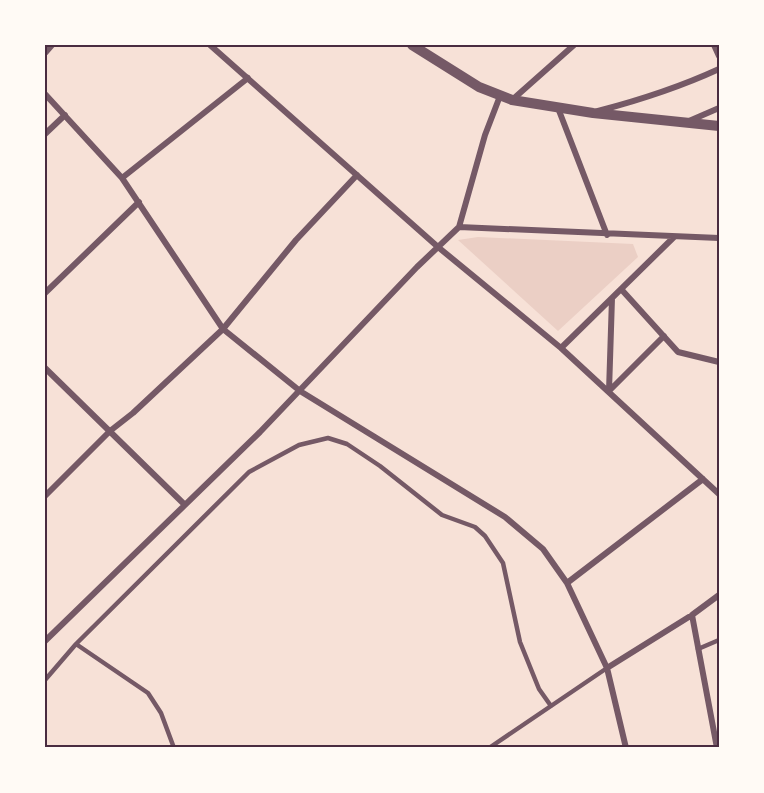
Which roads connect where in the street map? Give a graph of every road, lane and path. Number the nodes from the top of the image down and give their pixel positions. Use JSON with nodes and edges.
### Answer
{"nodes":[{"id":1,"x":52,"y":45,"type":"edge"},
{"id":2,"x":210,"y":45,"type":"edge"},
{"id":3,"x":412,"y":45,"type":"edge"},
{"id":4,"x":574,"y":45,"type":"edge"},
{"id":5,"x":714,"y":45,"type":"edge"},
{"id":6,"x":45,"y":53,"type":"edge"},
{"id":7,"x":719,"y":56,"type":"edge"},
{"id":8,"x":719,"y":69,"type":"edge"},
{"id":9,"x":248,"y":78,"type":"junction"},
{"id":10,"x":45,"y":94,"type":"edge"},
{"id":11,"x":500,"y":96,"type":"junction"},
{"id":12,"x":512,"y":100,"type":"junction"},
{"id":13,"x":558,"y":108,"type":"junction"},
{"id":14,"x":719,"y":108,"type":"edge"},
{"id":15,"x":592,"y":112,"type":"junction"},
{"id":16,"x":65,"y":115,"type":"junction"},
{"id":17,"x":684,"y":123,"type":"junction"},
{"id":18,"x":719,"y":126,"type":"edge"},
{"id":19,"x":45,"y":134,"type":"edge"},
{"id":20,"x":357,"y":175,"type":"junction"},
{"id":21,"x":122,"y":178,"type":"junction"},
{"id":22,"x":140,"y":202,"type":"junction"},
{"id":23,"x":459,"y":227,"type":"junction"},
{"id":24,"x":607,"y":235,"type":"junction"},
{"id":25,"x":674,"y":237,"type":"junction"},
{"id":26,"x":719,"y":238,"type":"edge"},
{"id":27,"x":438,"y":248,"type":"junction"},
{"id":28,"x":621,"y":289,"type":"junction"},
{"id":29,"x":45,"y":293,"type":"edge"},
{"id":30,"x":612,"y":297,"type":"junction"},
{"id":31,"x":223,"y":329,"type":"junction"},
{"id":32,"x":664,"y":336,"type":"junction"},
{"id":33,"x":561,"y":348,"type":"junction"},
{"id":34,"x":719,"y":362,"type":"edge"},
{"id":35,"x":45,"y":368,"type":"edge"},
{"id":36,"x":300,"y":391,"type":"junction"},
{"id":37,"x":609,"y":391,"type":"junction"},
{"id":38,"x":110,"y":431,"type":"junction"},
{"id":39,"x":703,"y":479,"type":"junction"},
{"id":40,"x":719,"y":494,"type":"edge"},
{"id":41,"x":45,"y":496,"type":"edge"},
{"id":42,"x":185,"y":505,"type":"junction"},
{"id":43,"x":567,"y":583,"type":"junction"},
{"id":44,"x":719,"y":595,"type":"edge"},
{"id":45,"x":692,"y":615,"type":"junction"},
{"id":46,"x":719,"y":640,"type":"edge"},
{"id":47,"x":45,"y":641,"type":"edge"},
{"id":48,"x":76,"y":644,"type":"junction"},
{"id":49,"x":698,"y":649,"type":"junction"},
{"id":50,"x":607,"y":668,"type":"junction"},
{"id":51,"x":45,"y":680,"type":"edge"},
{"id":52,"x":552,"y":706,"type":"junction"},
{"id":53,"x":174,"y":748,"type":"edge"},
{"id":54,"x":489,"y":748,"type":"edge"},
{"id":55,"x":626,"y":748,"type":"edge"},
{"id":56,"x":717,"y":748,"type":"edge"}],
"edges":[{"from":1,"to":6,"type":"street"},
{"from":2,"to":9,"type":"street"},
{"from":3,"to":11,"type":"street"},
{"from":4,"to":12,"type":"street"},
{"from":5,"to":7,"type":"street"},
{"from":8,"to":15,"type":"street"},
{"from":9,"to":20,"type":"street"},
{"from":9,"to":21,"type":"street"},
{"from":10,"to":16,"type":"street"},
{"from":11,"to":12,"type":"street"},
{"from":11,"to":23,"type":"street"},
{"from":12,"to":13,"type":"street"},
{"from":13,"to":15,"type":"street"},
{"from":13,"to":24,"type":"street"},
{"from":14,"to":17,"type":"street"},
{"from":15,"to":17,"type":"street"},
{"from":16,"to":19,"type":"street"},
{"from":16,"to":21,"type":"street"},
{"from":17,"to":18,"type":"street"},
{"from":20,"to":27,"type":"street"},
{"from":20,"to":31,"type":"street"},
{"from":21,"to":22,"type":"street"},
{"from":22,"to":29,"type":"street"},
{"from":22,"to":31,"type":"street"},
{"from":23,"to":24,"type":"street"},
{"from":23,"to":27,"type":"street"},
{"from":24,"to":25,"type":"street"},
{"from":25,"to":26,"type":"street"},
{"from":25,"to":28,"type":"street"},
{"from":27,"to":33,"type":"street"},
{"from":27,"to":36,"type":"street"},
{"from":28,"to":30,"type":"street"},
{"from":28,"to":32,"type":"street"},
{"from":30,"to":33,"type":"street"},
{"from":30,"to":37,"type":"street"},
{"from":31,"to":36,"type":"street"},
{"from":31,"to":38,"type":"street"},
{"from":32,"to":34,"type":"street"},
{"from":32,"to":37,"type":"street"},
{"from":33,"to":37,"type":"street"},
{"from":35,"to":38,"type":"street"},
{"from":36,"to":42,"type":"street"},
{"from":36,"to":43,"type":"street"},
{"from":37,"to":39,"type":"street"},
{"from":38,"to":41,"type":"street"},
{"from":38,"to":42,"type":"street"},
{"from":39,"to":40,"type":"street"},
{"from":39,"to":43,"type":"street"},
{"from":42,"to":47,"type":"street"},
{"from":43,"to":50,"type":"street"},
{"from":44,"to":45,"type":"street"},
{"from":45,"to":49,"type":"street"},
{"from":45,"to":50,"type":"street"},
{"from":46,"to":49,"type":"lane"},
{"from":48,"to":51,"type":"lane"},
{"from":48,"to":52,"type":"lane"},
{"from":48,"to":53,"type":"lane"},
{"from":49,"to":56,"type":"street"},
{"from":50,"to":52,"type":"lane"},
{"from":50,"to":55,"type":"street"},
{"from":52,"to":54,"type":"lane"}]}
